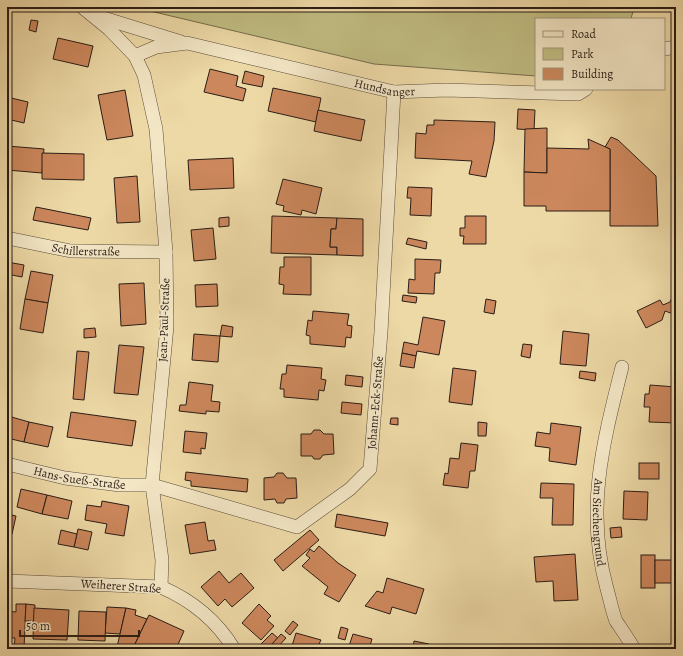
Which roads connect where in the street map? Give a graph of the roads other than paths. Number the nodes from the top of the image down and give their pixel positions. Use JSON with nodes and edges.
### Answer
{"nodes":[{"id":1,"x":84,"y":9,"type":"edge"},
{"id":2,"x":187,"y":44,"type":"junction"},
{"id":3,"x":676,"y":47,"type":"edge"},
{"id":4,"x":665,"y":49,"type":"edge"},
{"id":5,"x":135,"y":56,"type":"junction"},
{"id":6,"x":584,"y":90,"type":"edge"},
{"id":7,"x":394,"y":92,"type":"junction"},
{"id":8,"x":7,"y":238,"type":"edge"},
{"id":9,"x":166,"y":252,"type":"junction"},
{"id":10,"x":622,"y":367,"type":"dead end"},
{"id":11,"x":7,"y":464,"type":"edge"},
{"id":12,"x":152,"y":486,"type":"junction"},
{"id":13,"x":7,"y":581,"type":"edge"},
{"id":14,"x":161,"y":587,"type":"junction"},
{"id":15,"x":234,"y":649,"type":"edge"},
{"id":16,"x":634,"y":649,"type":"edge"}],
"edges":[{"from":1,"to":2,"type":"street","name":"Hundsanger"},
{"from":1,"to":5,"type":"street","name":"Jean-Paul-Straße"},
{"from":2,"to":5,"type":"street","name":"Hundsanger"},
{"from":2,"to":7,"type":"street","name":"Hundsanger"},
{"from":3,"to":4,"type":"street"},
{"from":5,"to":9,"type":"street","name":"Jean-Paul-Straße"},
{"from":6,"to":7,"type":"street","name":"Hundsanger"},
{"from":7,"to":12,"type":"street","name":"Johann-Eck-Straße"},
{"from":8,"to":9,"type":"street","name":"Schillerstraße"},
{"from":9,"to":12,"type":"street","name":"Jean-Paul-Straße"},
{"from":10,"to":16,"type":"street","name":"Am Siechengrund"},
{"from":11,"to":12,"type":"street","name":"Hans-Sueß-Straße"},
{"from":12,"to":14,"type":"street","name":"Jean-Paul-Straße"},
{"from":13,"to":14,"type":"street","name":"Weiherer Straße"},
{"from":14,"to":15,"type":"street","name":"Weiherer Straße"}]}
